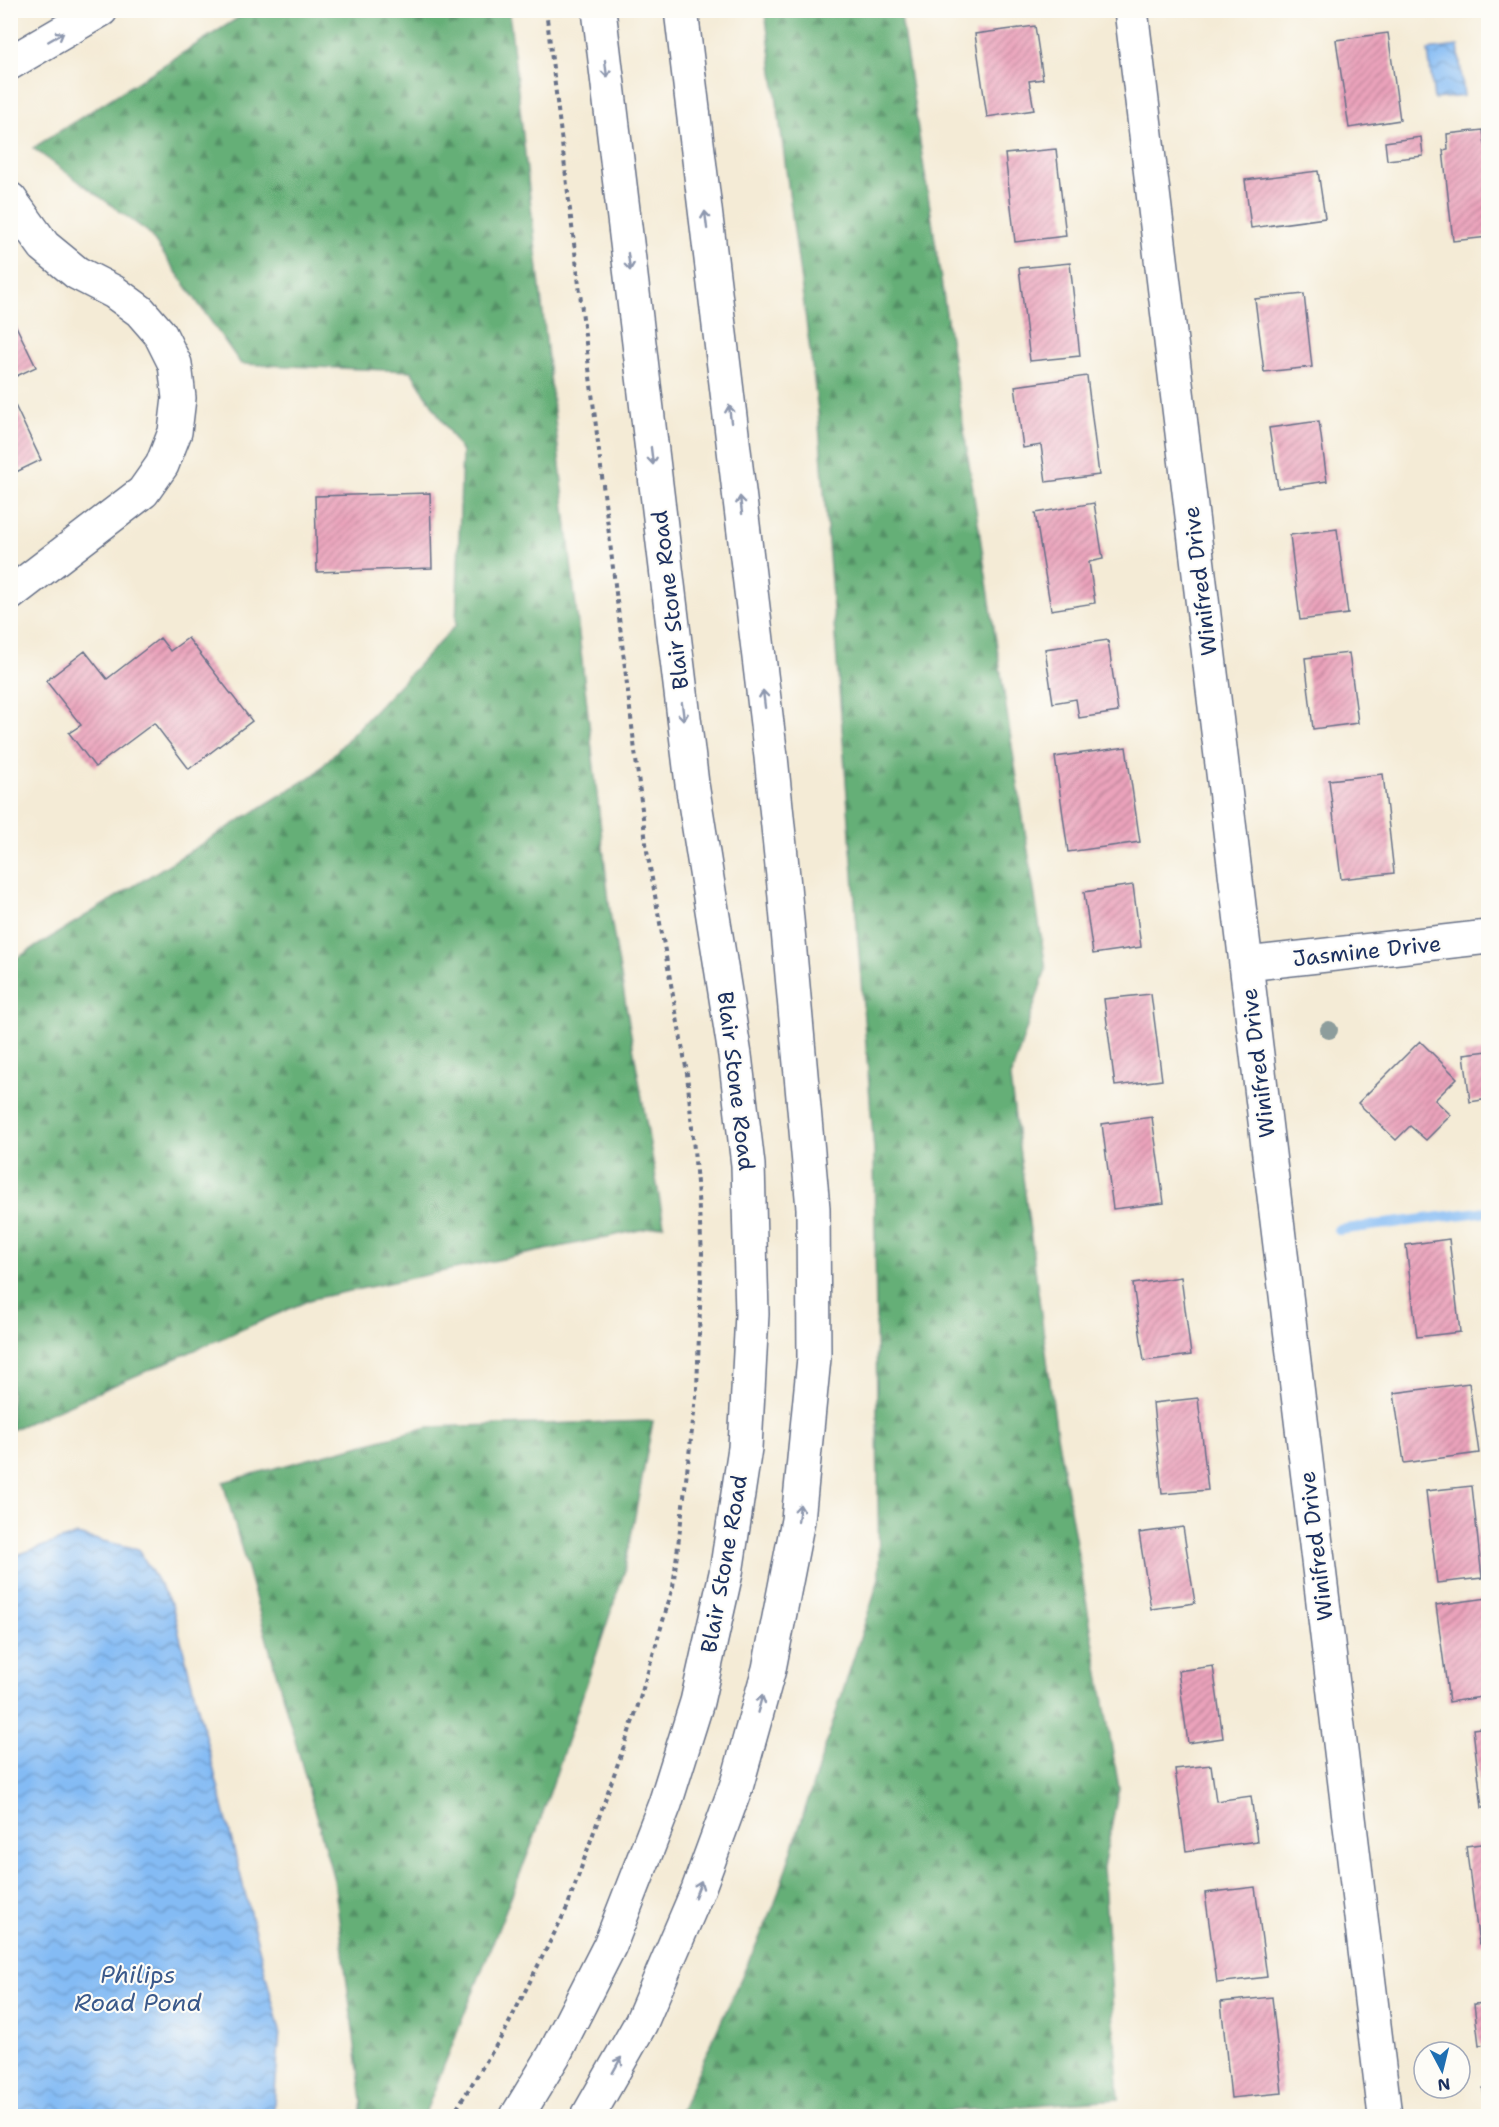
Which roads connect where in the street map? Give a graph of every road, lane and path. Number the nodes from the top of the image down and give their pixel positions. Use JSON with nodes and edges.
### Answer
{"nodes":[{"id":1,"x":101,"y":10,"type":"edge"},
{"id":2,"x":546,"y":10,"type":"edge"},
{"id":3,"x":599,"y":10,"type":"edge"},
{"id":4,"x":681,"y":10,"type":"edge"},
{"id":5,"x":1131,"y":10,"type":"edge"},
{"id":6,"x":10,"y":63,"type":"edge"},
{"id":7,"x":10,"y":199,"type":"edge"},
{"id":8,"x":10,"y":594,"type":"edge"},
{"id":9,"x":1488,"y":937,"type":"edge"},
{"id":10,"x":1246,"y":964,"type":"junction"},
{"id":11,"x":452,"y":2116,"type":"edge"},
{"id":12,"x":517,"y":2116,"type":"edge"},
{"id":13,"x":588,"y":2116,"type":"edge"},
{"id":14,"x":1385,"y":2116,"type":"edge"}],
"edges":[{"from":6,"to":1,"type":"main road","one_way":true},
{"from":2,"to":11,"type":"path"},
{"from":3,"to":12,"type":"main road","name":"Blair Stone Road","one_way":true},
{"from":13,"to":4,"type":"main road","one_way":true},
{"from":5,"to":10,"type":"main road","name":"Winifred Drive"},
{"from":7,"to":8,"type":"main road"},
{"from":9,"to":10,"type":"main road","name":"Jasmine Drive"},
{"from":10,"to":14,"type":"main road","name":"Winifred Drive"}]}
